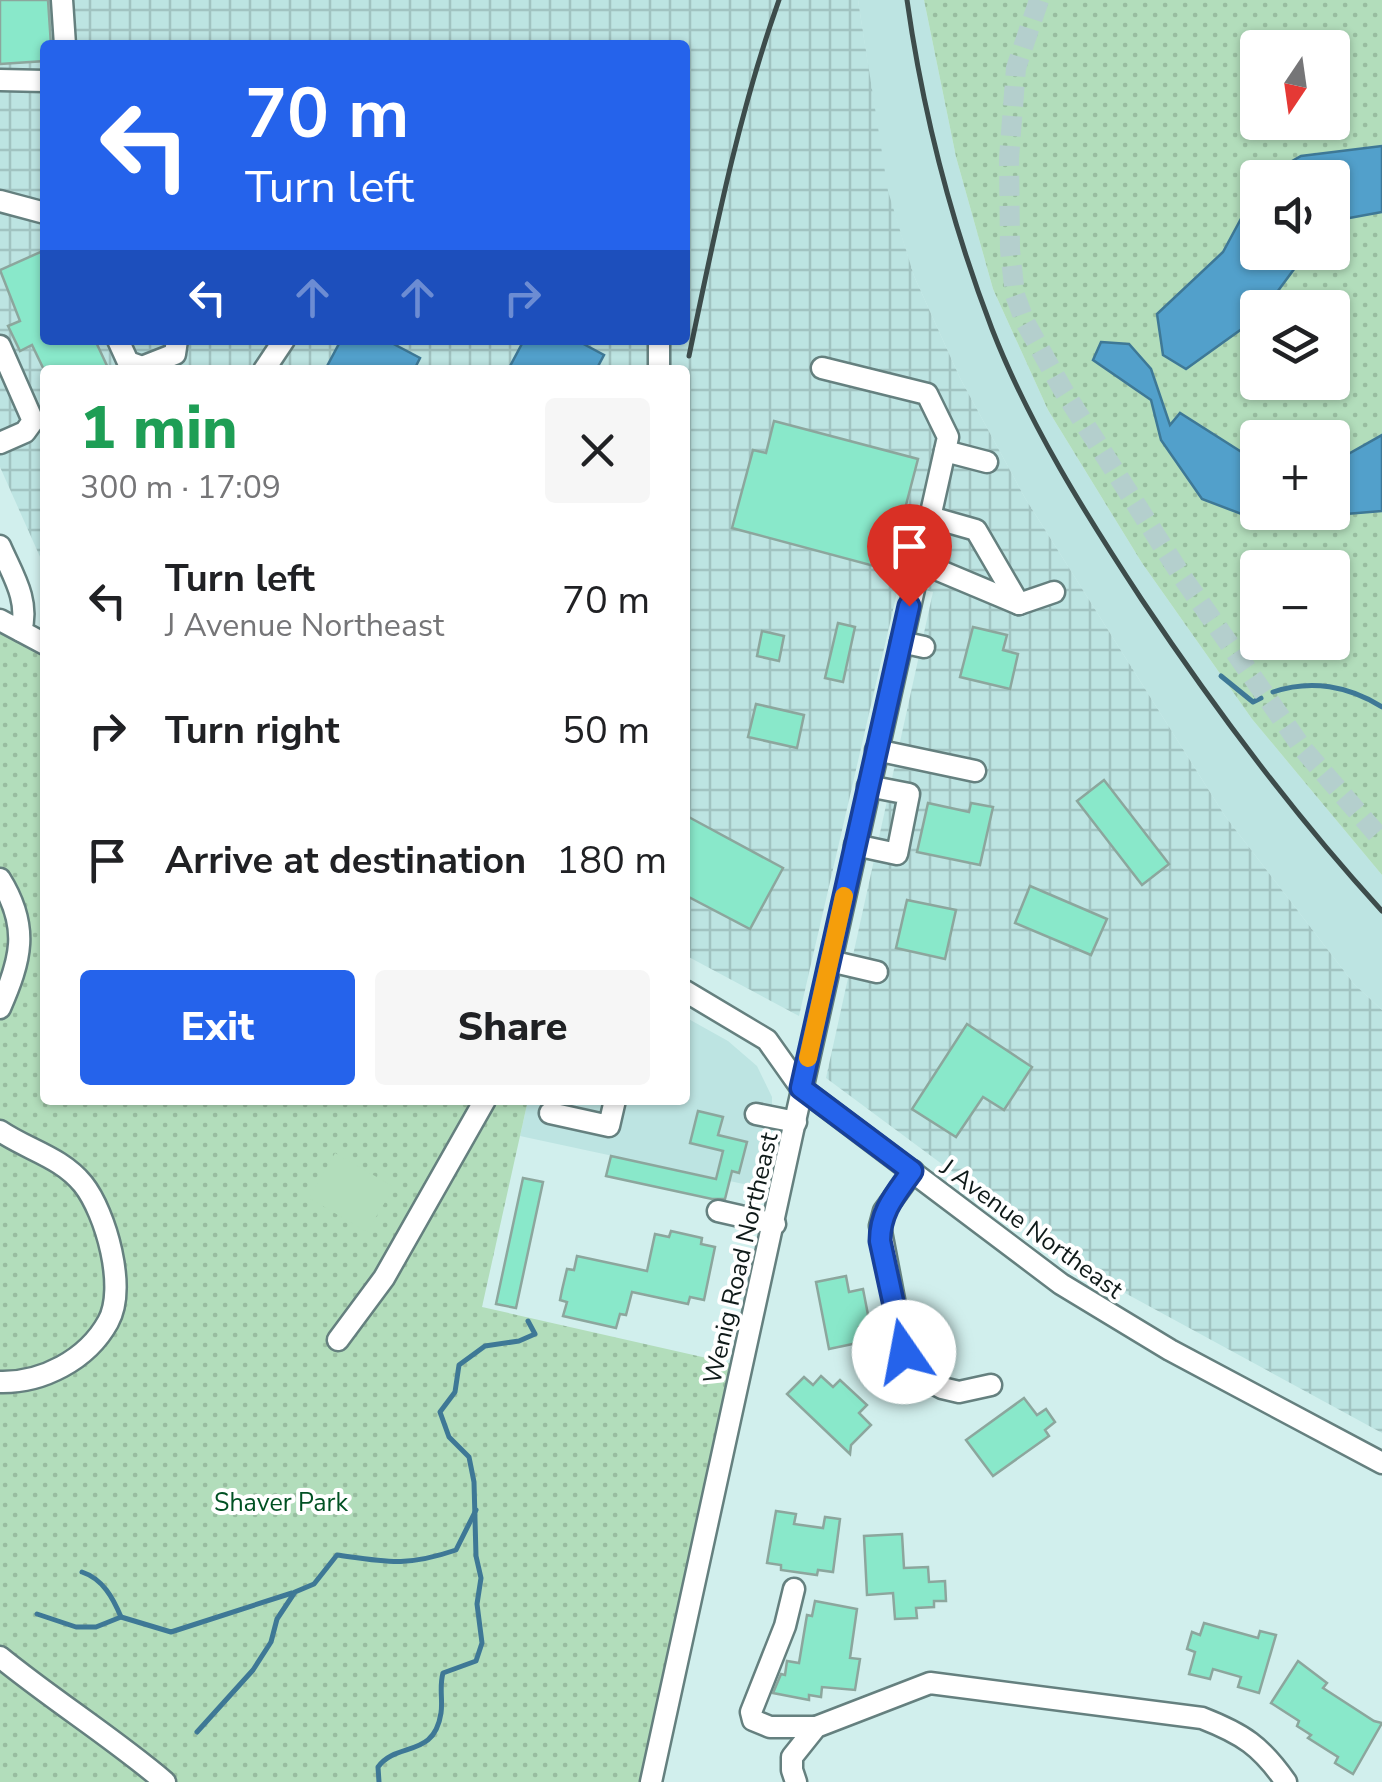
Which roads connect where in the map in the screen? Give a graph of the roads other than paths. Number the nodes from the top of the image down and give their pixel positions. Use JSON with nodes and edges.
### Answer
{"nodes":[{"id":1,"x":62,"y":0,"type":"edge"},
{"id":2,"x":65,"y":40,"type":"edge"},
{"id":3,"x":0,"y":80,"type":"edge"},
{"id":4,"x":40,"y":81,"type":"edge"},
{"id":5,"x":0,"y":201,"type":"edge"},
{"id":6,"x":40,"y":212,"type":"edge"},
{"id":7,"x":120,"y":345,"type":"edge"},
{"id":8,"x":176,"y":345,"type":"edge"},
{"id":9,"x":0,"y":346,"type":"edge"},
{"id":10,"x":136,"y":365,"type":"edge"},
{"id":11,"x":147,"y":365,"type":"edge"},
{"id":12,"x":822,"y":368,"type":"dead end"},
{"id":13,"x":0,"y":443,"type":"edge"},
{"id":14,"x":945,"y":450,"type":"junction"},
{"id":15,"x":987,"y":462,"type":"dead end"},
{"id":16,"x":930,"y":516,"type":"junction"},
{"id":17,"x":0,"y":546,"type":"edge"},
{"id":18,"x":918,"y":566,"type":"junction"},
{"id":19,"x":1054,"y":592,"type":"dead end"},
{"id":20,"x":1019,"y":604,"type":"junction"},
{"id":21,"x":0,"y":620,"type":"edge"},
{"id":22,"x":21,"y":630,"type":"junction"},
{"id":23,"x":40,"y":641,"type":"edge"},
{"id":24,"x":901,"y":642,"type":"junction"},
{"id":25,"x":924,"y":648,"type":"dead end"},
{"id":26,"x":876,"y":750,"type":"junction"},
{"id":27,"x":975,"y":772,"type":"dead end"},
{"id":28,"x":868,"y":786,"type":"junction"},
{"id":29,"x":855,"y":844,"type":"junction"},
{"id":30,"x":0,"y":879,"type":"edge"},
{"id":31,"x":830,"y":961,"type":"junction"},
{"id":32,"x":877,"y":972,"type":"dead end"},
{"id":33,"x":690,"y":994,"type":"edge"},
{"id":34,"x":0,"y":1008,"type":"edge"},
{"id":35,"x":801,"y":1088,"type":"junction"},
{"id":36,"x":482,"y":1105,"type":"edge"},
{"id":37,"x":614,"y":1105,"type":"edge"},
{"id":38,"x":550,"y":1113,"type":"dead end"},
{"id":39,"x":756,"y":1114,"type":"dead end"},
{"id":40,"x":796,"y":1122,"type":"junction"},
{"id":41,"x":0,"y":1131,"type":"edge"},
{"id":42,"x":912,"y":1171,"type":"junction"},
{"id":43,"x":718,"y":1211,"type":"dead end"},
{"id":44,"x":775,"y":1224,"type":"junction"},
{"id":45,"x":338,"y":1340,"type":"dead end"},
{"id":46,"x":0,"y":1382,"type":"edge"},
{"id":47,"x":990,"y":1386,"type":"dead end"},
{"id":48,"x":1382,"y":1463,"type":"edge"},
{"id":49,"x":794,"y":1589,"type":"dead end"},
{"id":50,"x":0,"y":1657,"type":"edge"},
{"id":51,"x":816,"y":1726,"type":"junction"},
{"id":52,"x":165,"y":1782,"type":"edge"},
{"id":53,"x":651,"y":1782,"type":"edge"},
{"id":54,"x":796,"y":1782,"type":"edge"},
{"id":55,"x":1286,"y":1782,"type":"edge"}],
"edges":[{"from":1,"to":2,"type":"street"},
{"from":3,"to":4,"type":"street"},
{"from":5,"to":6,"type":"street"},
{"from":7,"to":10,"type":"street"},
{"from":8,"to":11,"type":"street"},
{"from":9,"to":13,"type":"street"},
{"from":12,"to":14,"type":"street"},
{"from":14,"to":15,"type":"street"},
{"from":14,"to":16,"type":"street","name":"Wenig Road Northeast"},
{"from":16,"to":18,"type":"street","name":"Wenig Road Northeast"},
{"from":16,"to":20,"type":"street"},
{"from":17,"to":22,"type":"street"},
{"from":18,"to":20,"type":"street"},
{"from":18,"to":24,"type":"street","name":"Wenig Road Northeast"},
{"from":19,"to":20,"type":"street"},
{"from":21,"to":22,"type":"street"},
{"from":22,"to":23,"type":"street"},
{"from":24,"to":25,"type":"street"},
{"from":24,"to":26,"type":"street","name":"Wenig Road Northeast"},
{"from":26,"to":27,"type":"street"},
{"from":26,"to":28,"type":"street","name":"Wenig Road Northeast"},
{"from":28,"to":29,"type":"street","name":"Wenig Road Northeast"},
{"from":28,"to":29,"type":"street"},
{"from":29,"to":31,"type":"street","name":"Wenig Road Northeast"},
{"from":30,"to":34,"type":"street"},
{"from":31,"to":32,"type":"street"},
{"from":31,"to":35,"type":"street","name":"Wenig Road Northeast"},
{"from":33,"to":35,"type":"street","name":"J Avenue Northeast"},
{"from":35,"to":40,"type":"street","name":"Wenig Road Northeast"},
{"from":35,"to":42,"type":"street","name":"J Avenue Northeast"},
{"from":36,"to":45,"type":"street"},
{"from":37,"to":38,"type":"street"},
{"from":39,"to":40,"type":"street"},
{"from":40,"to":44,"type":"street","name":"Wenig Road Northeast"},
{"from":41,"to":46,"type":"street"},
{"from":42,"to":47,"type":"street"},
{"from":42,"to":48,"type":"street","name":"J Avenue Northeast"},
{"from":43,"to":44,"type":"street"},
{"from":44,"to":53,"type":"street","name":"Wenig Road Northeast"},
{"from":49,"to":51,"type":"street"},
{"from":50,"to":52,"type":"street"},
{"from":51,"to":54,"type":"street"},
{"from":51,"to":55,"type":"street"}]}
